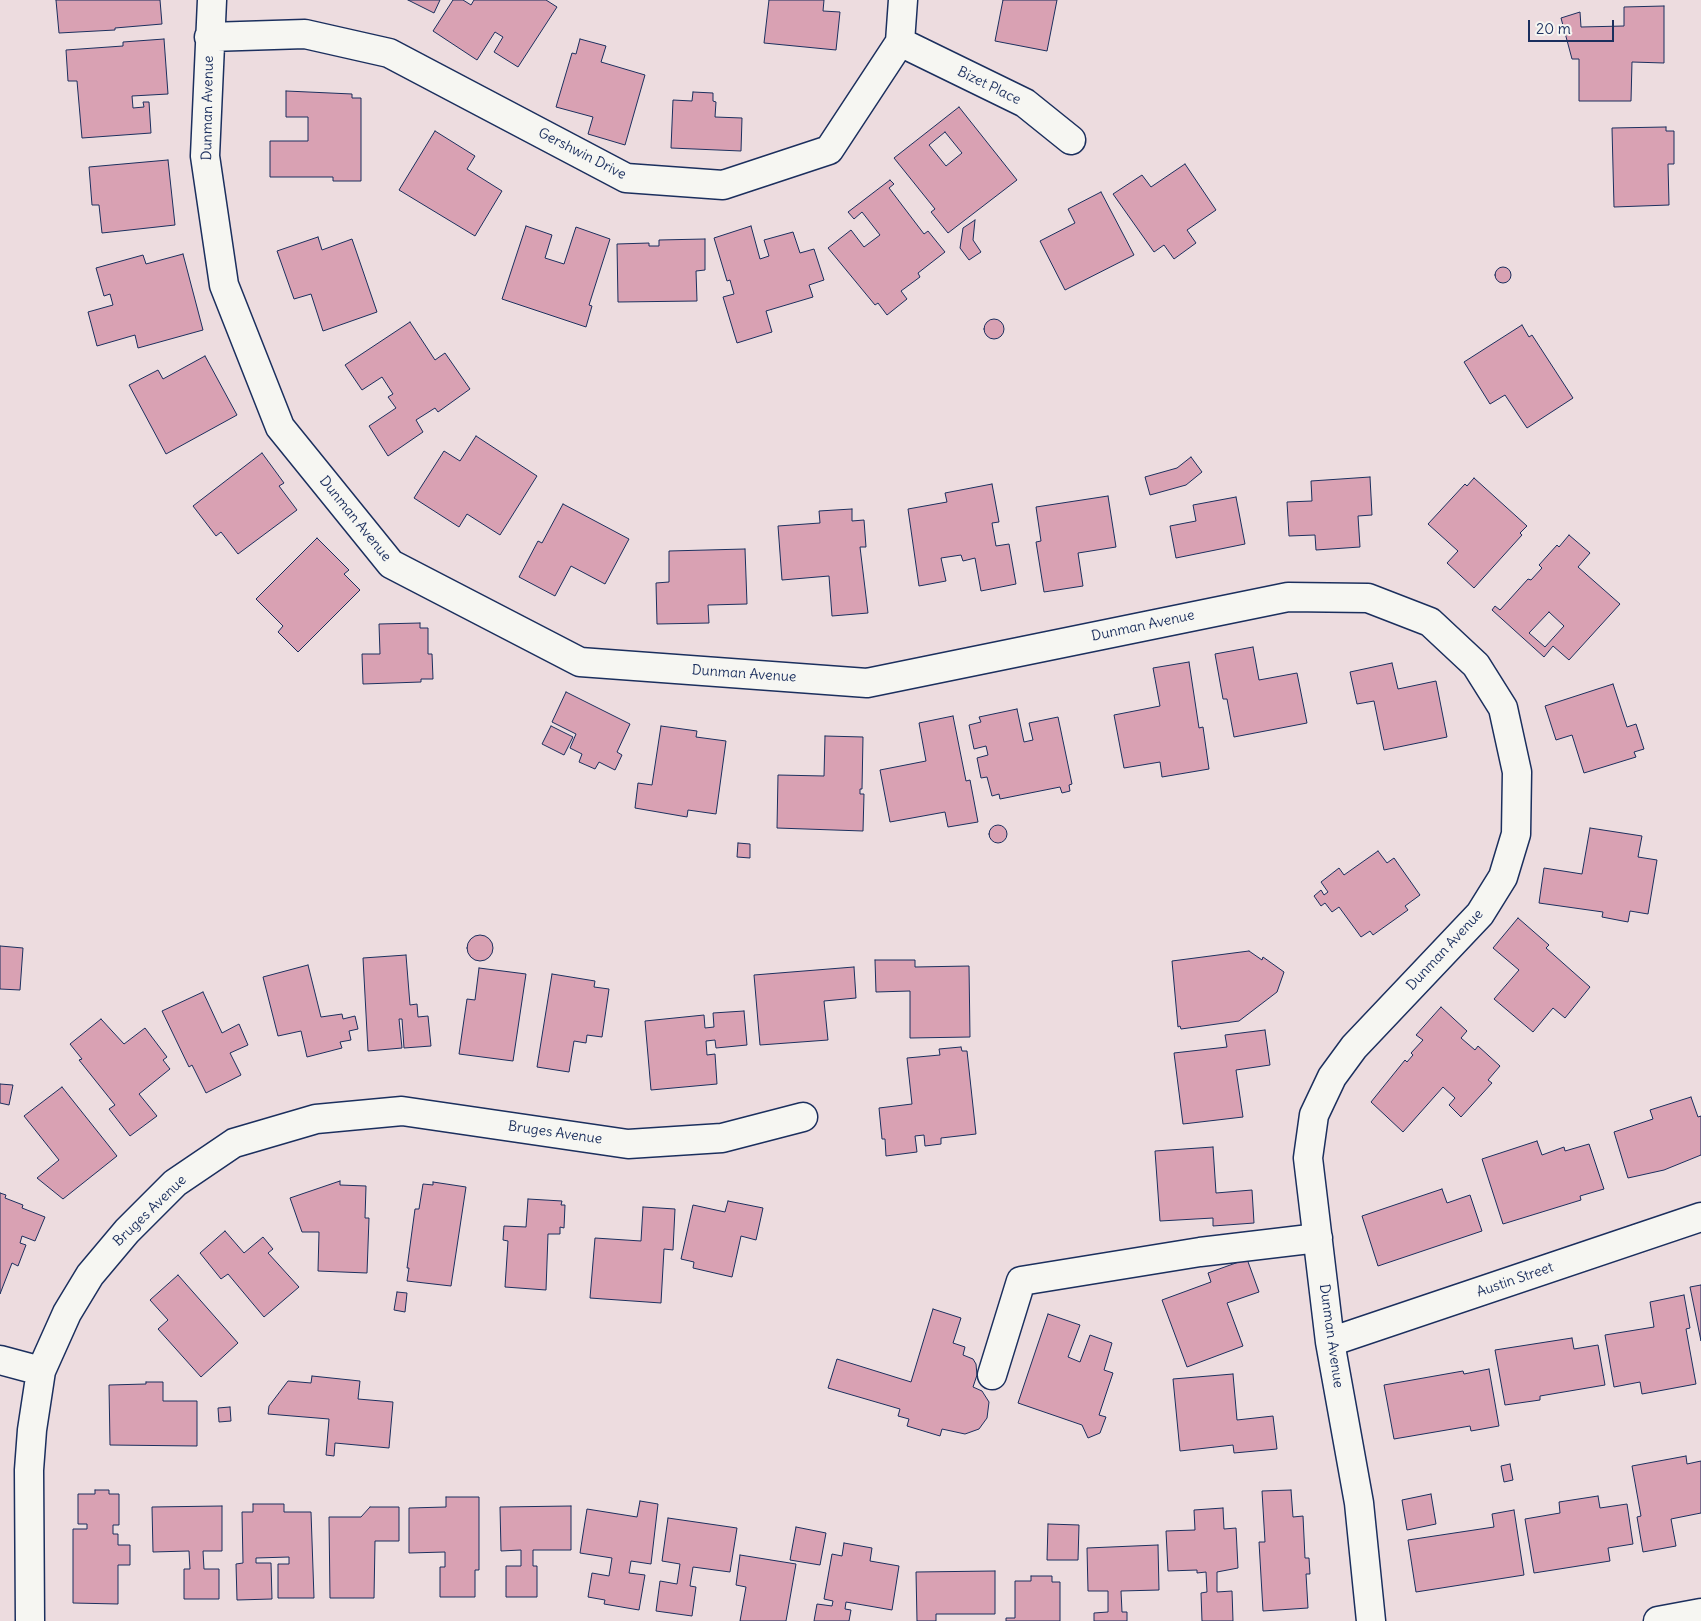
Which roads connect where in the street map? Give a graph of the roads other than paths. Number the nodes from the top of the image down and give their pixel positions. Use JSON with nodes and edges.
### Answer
{"nodes":[{"id":1,"x":212,"y":0,"type":"edge"},
{"id":2,"x":903,"y":0,"type":"edge"},
{"id":3,"x":209,"y":37,"type":"junction"},
{"id":4,"x":900,"y":42,"type":"junction"},
{"id":5,"x":1071,"y":140,"type":"dead end"},
{"id":6,"x":803,"y":1117,"type":"dead end"},
{"id":7,"x":1701,"y":1217,"type":"edge"},
{"id":8,"x":1318,"y":1238,"type":"junction"},
{"id":9,"x":1330,"y":1342,"type":"junction"},
{"id":10,"x":0,"y":1360,"type":"edge"},
{"id":11,"x":41,"y":1371,"type":"junction"},
{"id":12,"x":992,"y":1375,"type":"dead end"},
{"id":13,"x":1701,"y":1613,"type":"edge"},
{"id":14,"x":30,"y":1621,"type":"edge"},
{"id":15,"x":1371,"y":1621,"type":"edge"},
{"id":16,"x":1658,"y":1621,"type":"edge"}],
"edges":[{"from":1,"to":3,"type":"street","name":"Dunman Avenue"},
{"from":2,"to":4,"type":"street","name":"Gershwin Drive"},
{"from":3,"to":4,"type":"street","name":"Gershwin Drive"},
{"from":3,"to":8,"type":"street","name":"Dunman Avenue"},
{"from":4,"to":5,"type":"street","name":"Bizet Place"},
{"from":6,"to":11,"type":"street","name":"Bruges Avenue"},
{"from":7,"to":9,"type":"street","name":"Austin Street"},
{"from":8,"to":9,"type":"street","name":"Dunman Avenue"},
{"from":8,"to":12,"type":"street"},
{"from":9,"to":15,"type":"street","name":"Dunman Avenue"},
{"from":10,"to":11,"type":"street"},
{"from":11,"to":14,"type":"street","name":"Bruges Avenue"},
{"from":13,"to":16,"type":"street"}]}
